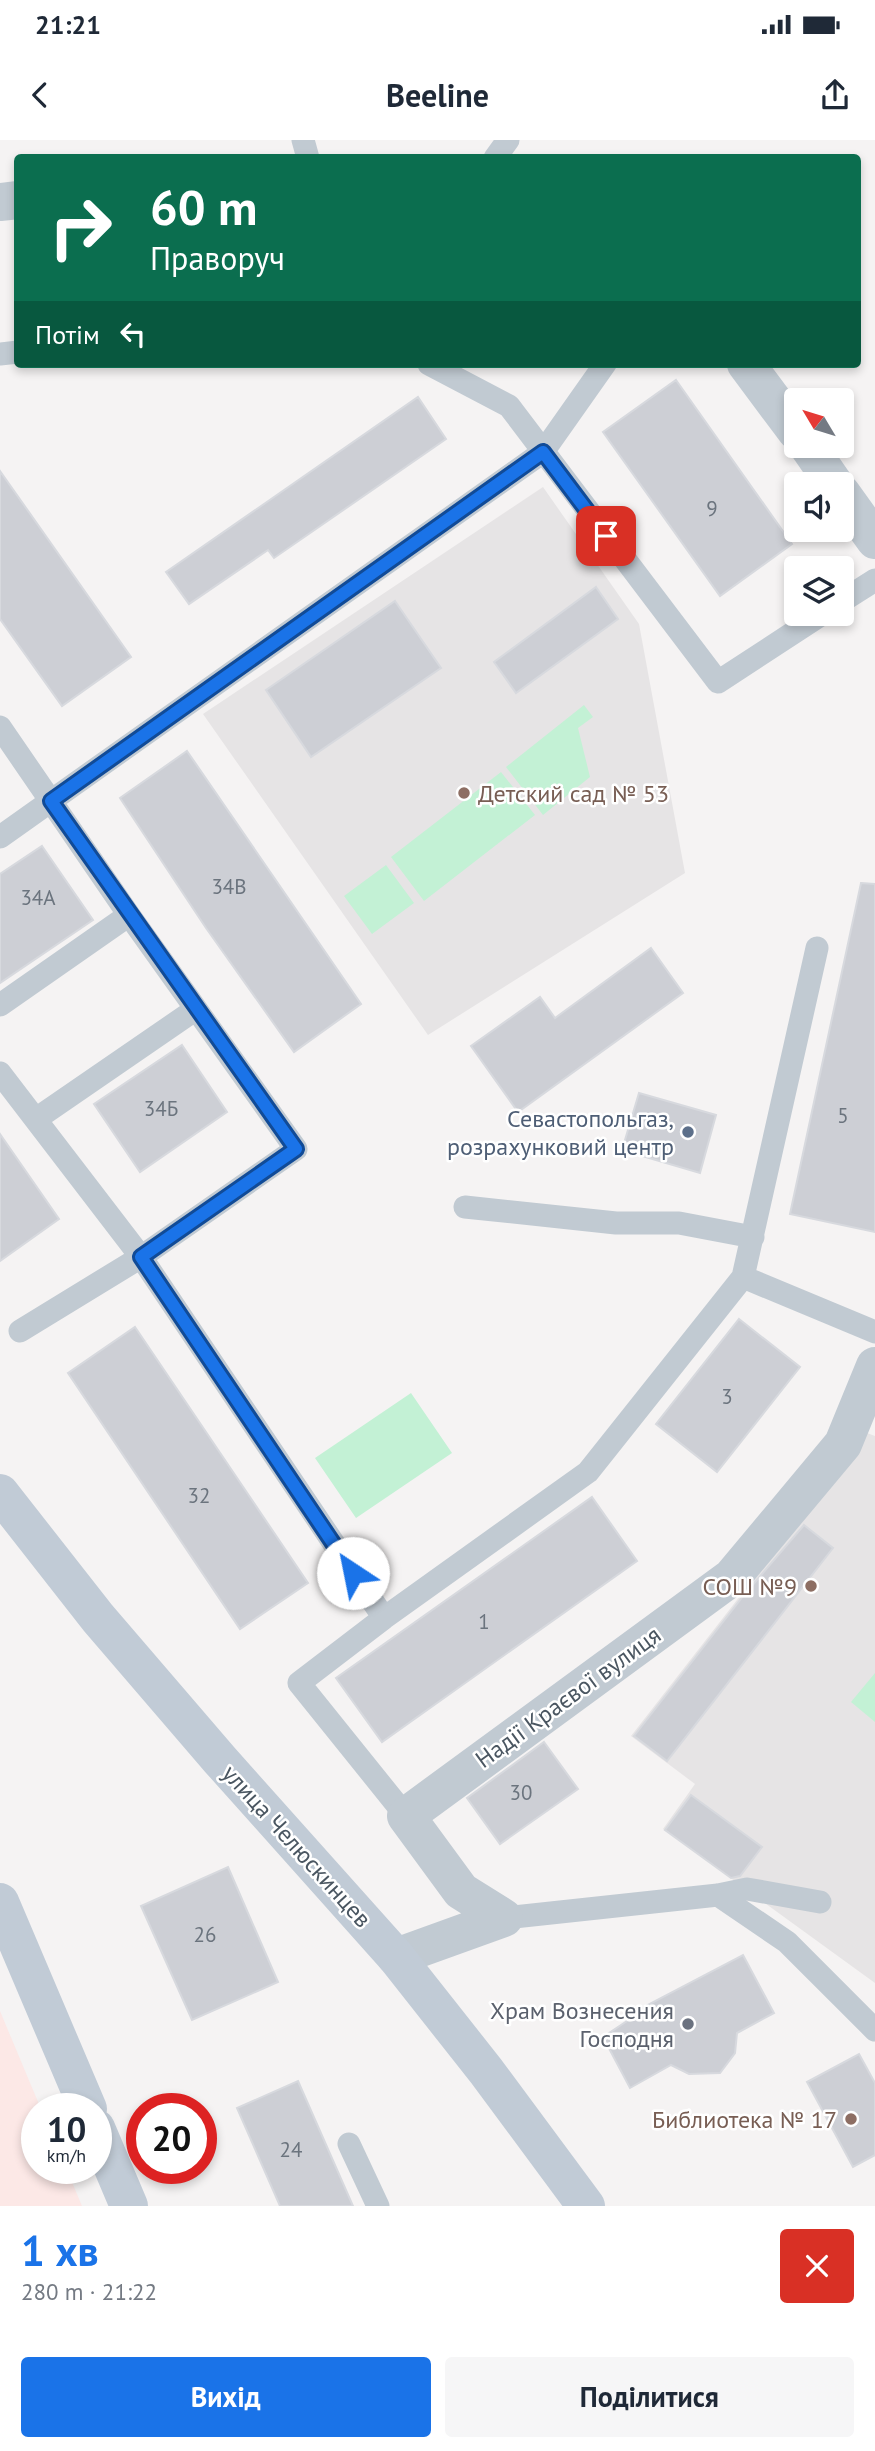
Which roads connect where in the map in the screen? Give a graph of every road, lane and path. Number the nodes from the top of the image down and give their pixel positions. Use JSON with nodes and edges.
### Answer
{"nodes":[{"id":1,"x":437,"y":368,"type":"edge"},
{"id":2,"x":603,"y":368,"type":"edge"},
{"id":3,"x":749,"y":368,"type":"edge"},
{"id":4,"x":784,"y":414,"type":"edge"},
{"id":5,"x":543,"y":452,"type":"junction"},
{"id":6,"x":854,"y":511,"type":"edge"},
{"id":7,"x":875,"y":540,"type":"edge"},
{"id":8,"x":875,"y":579,"type":"edge"},
{"id":9,"x":854,"y":593,"type":"edge"},
{"id":10,"x":804,"y":626,"type":"edge"},
{"id":11,"x":0,"y":727,"type":"edge"},
{"id":12,"x":51,"y":801,"type":"junction"},
{"id":13,"x":0,"y":837,"type":"edge"},
{"id":14,"x":129,"y":915,"type":"junction"},
{"id":15,"x":817,"y":948,"type":"dead end"},
{"id":16,"x":0,"y":1005,"type":"edge"},
{"id":17,"x":196,"y":1009,"type":"junction"},
{"id":18,"x":0,"y":1073,"type":"edge"},
{"id":19,"x":36,"y":1119,"type":"junction"},
{"id":20,"x":465,"y":1207,"type":"dead end"},
{"id":21,"x":754,"y":1237,"type":"junction"},
{"id":22,"x":141,"y":1257,"type":"junction"},
{"id":23,"x":743,"y":1277,"type":"junction"},
{"id":24,"x":20,"y":1331,"type":"dead end"},
{"id":25,"x":875,"y":1332,"type":"edge"},
{"id":26,"x":875,"y":1366,"type":"edge"},
{"id":27,"x":0,"y":1493,"type":"edge"},
{"id":28,"x":383,"y":1618,"type":"junction"},
{"id":29,"x":406,"y":1816,"type":"junction"},
{"id":30,"x":718,"y":1895,"type":"junction"},
{"id":31,"x":0,"y":1902,"type":"edge"},
{"id":32,"x":820,"y":1902,"type":"dead end"},
{"id":33,"x":504,"y":1918,"type":"junction"},
{"id":34,"x":396,"y":1956,"type":"junction"},
{"id":35,"x":875,"y":2030,"type":"edge"},
{"id":36,"x":81,"y":2093,"type":"edge"},
{"id":37,"x":349,"y":2144,"type":"dead end"},
{"id":38,"x":112,"y":2166,"type":"edge"},
{"id":39,"x":129,"y":2206,"type":"edge"},
{"id":40,"x":378,"y":2206,"type":"edge"},
{"id":41,"x":586,"y":2206,"type":"edge"}],
"edges":[{"from":1,"to":5,"type":"lane"},
{"from":2,"to":5,"type":"lane"},
{"from":3,"to":4,"type":"street"},
{"from":5,"to":10,"type":"lane"},
{"from":5,"to":12,"type":"lane"},
{"from":6,"to":7,"type":"street"},
{"from":8,"to":9,"type":"lane"},
{"from":11,"to":12,"type":"lane"},
{"from":12,"to":13,"type":"lane"},
{"from":12,"to":14,"type":"lane"},
{"from":14,"to":16,"type":"lane"},
{"from":14,"to":17,"type":"lane"},
{"from":15,"to":21,"type":"lane"},
{"from":17,"to":19,"type":"lane"},
{"from":17,"to":22,"type":"lane"},
{"from":18,"to":19,"type":"lane"},
{"from":19,"to":22,"type":"lane"},
{"from":20,"to":21,"type":"lane"},
{"from":21,"to":23,"type":"lane"},
{"from":22,"to":24,"type":"lane"},
{"from":22,"to":28,"type":"lane"},
{"from":23,"to":25,"type":"lane"},
{"from":23,"to":28,"type":"lane"},
{"from":26,"to":29,"type":"street","name":"Надії Краєвої вулиця"},
{"from":27,"to":34,"type":"main road","name":"улица Челюскинцев"},
{"from":28,"to":29,"type":"lane"},
{"from":29,"to":33,"type":"street"},
{"from":30,"to":32,"type":"lane"},
{"from":30,"to":33,"type":"lane"},
{"from":30,"to":35,"type":"lane"},
{"from":31,"to":36,"type":"main road"},
{"from":33,"to":34,"type":"street"},
{"from":34,"to":41,"type":"main road","name":"улица Челюскинцев"},
{"from":37,"to":40,"type":"lane"},
{"from":38,"to":39,"type":"main road"}]}
